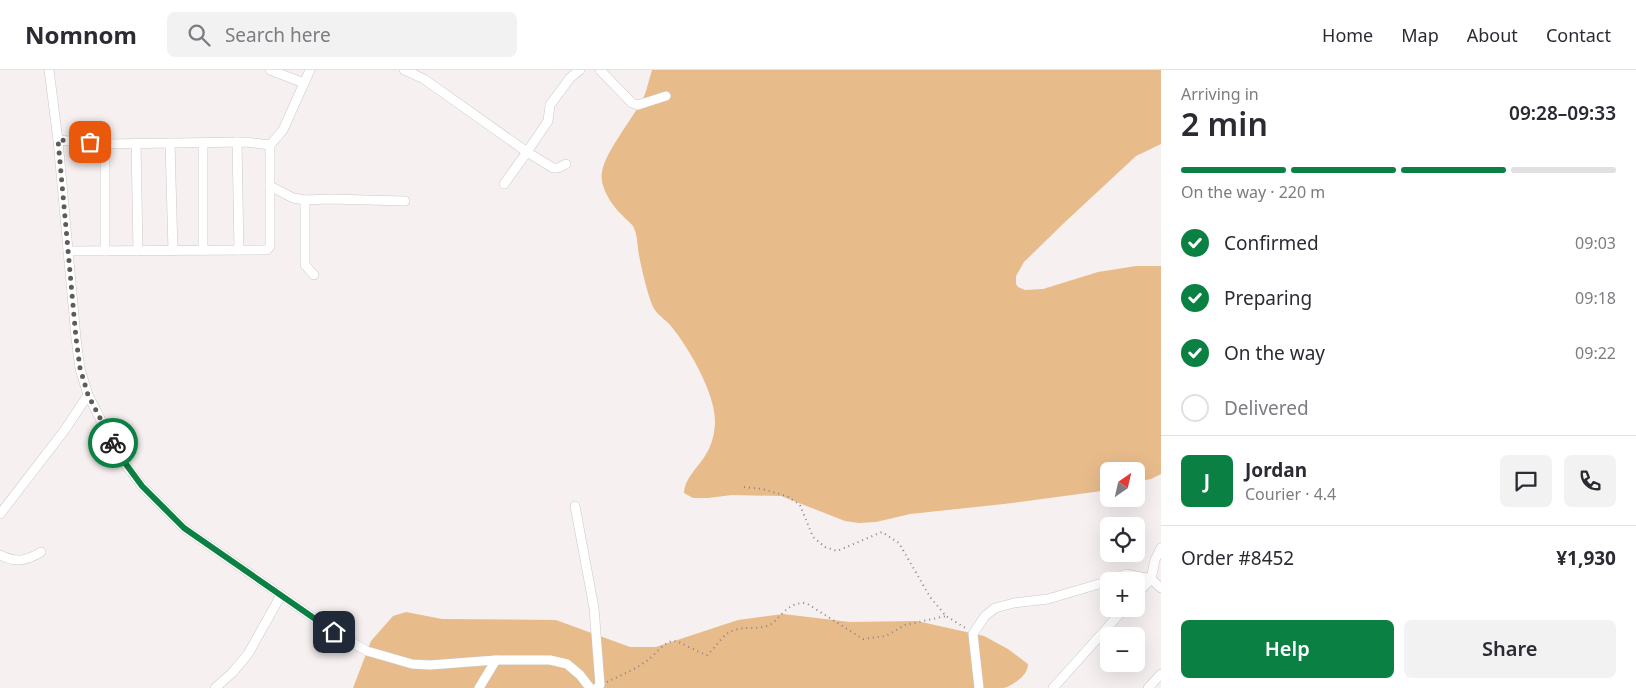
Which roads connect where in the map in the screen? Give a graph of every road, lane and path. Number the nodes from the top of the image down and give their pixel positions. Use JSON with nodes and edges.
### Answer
{"nodes":[{"id":1,"x":49,"y":70,"type":"edge"},
{"id":2,"x":270,"y":70,"type":"edge"},
{"id":3,"x":310,"y":70,"type":"edge"},
{"id":4,"x":404,"y":70,"type":"edge"},
{"id":5,"x":580,"y":70,"type":"edge"},
{"id":6,"x":600,"y":70,"type":"edge"},
{"id":7,"x":304,"y":83,"type":"junction"},
{"id":8,"x":666,"y":96,"type":"dead end"},
{"id":9,"x":58,"y":140,"type":"junction"},
{"id":10,"x":237,"y":142,"type":"junction"},
{"id":11,"x":136,"y":143,"type":"junction"},
{"id":12,"x":170,"y":143,"type":"junction"},
{"id":13,"x":203,"y":143,"type":"junction"},
{"id":14,"x":105,"y":144,"type":"junction"},
{"id":15,"x":270,"y":145,"type":"junction"},
{"id":16,"x":527,"y":152,"type":"junction"},
{"id":17,"x":566,"y":164,"type":"dead end"},
{"id":18,"x":504,"y":184,"type":"dead end"},
{"id":19,"x":270,"y":186,"type":"junction"},
{"id":20,"x":305,"y":200,"type":"junction"},
{"id":21,"x":406,"y":200,"type":"dead end"},
{"id":22,"x":203,"y":250,"type":"junction"},
{"id":23,"x":239,"y":250,"type":"junction"},
{"id":24,"x":68,"y":251,"type":"junction"},
{"id":25,"x":104,"y":251,"type":"junction"},
{"id":26,"x":138,"y":251,"type":"junction"},
{"id":27,"x":173,"y":251,"type":"junction"},
{"id":28,"x":314,"y":276,"type":"dead end"},
{"id":29,"x":88,"y":395,"type":"junction"},
{"id":30,"x":744,"y":487,"type":"dead end"},
{"id":31,"x":575,"y":506,"type":"dead end"},
{"id":32,"x":0,"y":514,"type":"edge"},
{"id":33,"x":1161,"y":548,"type":"edge"},
{"id":34,"x":41,"y":552,"type":"dead end"},
{"id":35,"x":0,"y":555,"type":"edge"},
{"id":36,"x":1145,"y":578,"type":"edge"},
{"id":37,"x":1151,"y":579,"type":"junction"},
{"id":38,"x":1100,"y":584,"type":"edge"},
{"id":39,"x":1145,"y":585,"type":"edge"},
{"id":40,"x":1161,"y":588,"type":"edge"},
{"id":41,"x":281,"y":595,"type":"junction"},
{"id":42,"x":946,"y":616,"type":"junction"},
{"id":43,"x":1117,"y":617,"type":"edge"},
{"id":44,"x":973,"y":634,"type":"junction"},
{"id":45,"x":496,"y":660,"type":"junction"},
{"id":46,"x":1161,"y":674,"type":"edge"},
{"id":47,"x":598,"y":687,"type":"edge"},
{"id":48,"x":1056,"y":687,"type":"edge"},
{"id":49,"x":215,"y":688,"type":"edge"},
{"id":50,"x":479,"y":688,"type":"edge"},
{"id":51,"x":590,"y":688,"type":"edge"},
{"id":52,"x":980,"y":688,"type":"edge"},
{"id":53,"x":1148,"y":688,"type":"edge"}],
"edges":[{"from":1,"to":9,"type":"street"},
{"from":2,"to":7,"type":"street"},
{"from":3,"to":7,"type":"street"},
{"from":4,"to":16,"type":"street"},
{"from":5,"to":16,"type":"street"},
{"from":6,"to":8,"type":"street"},
{"from":7,"to":15,"type":"street"},
{"from":9,"to":14,"type":"street"},
{"from":9,"to":24,"type":"street"},
{"from":10,"to":13,"type":"street"},
{"from":10,"to":15,"type":"street"},
{"from":10,"to":23,"type":"street"},
{"from":11,"to":12,"type":"street"},
{"from":11,"to":14,"type":"street"},
{"from":11,"to":26,"type":"street"},
{"from":12,"to":13,"type":"street"},
{"from":12,"to":27,"type":"street"},
{"from":13,"to":22,"type":"street"},
{"from":14,"to":25,"type":"street"},
{"from":15,"to":19,"type":"street"},
{"from":16,"to":17,"type":"street"},
{"from":16,"to":18,"type":"street"},
{"from":19,"to":20,"type":"street"},
{"from":19,"to":23,"type":"street"},
{"from":20,"to":21,"type":"street"},
{"from":20,"to":28,"type":"street"},
{"from":22,"to":23,"type":"street"},
{"from":22,"to":27,"type":"street"},
{"from":24,"to":25,"type":"street"},
{"from":24,"to":29,"type":"street"},
{"from":25,"to":26,"type":"street"},
{"from":26,"to":27,"type":"street"},
{"from":29,"to":32,"type":"street"},
{"from":29,"to":41,"type":"street"},
{"from":30,"to":42,"type":"path"},
{"from":31,"to":47,"type":"street"},
{"from":33,"to":37,"type":"street"},
{"from":34,"to":35,"type":"street"},
{"from":36,"to":37,"type":"street"},
{"from":37,"to":39,"type":"street"},
{"from":37,"to":40,"type":"street"},
{"from":38,"to":44,"type":"street"},
{"from":41,"to":45,"type":"street"},
{"from":41,"to":49,"type":"street"},
{"from":42,"to":44,"type":"path"},
{"from":42,"to":47,"type":"path"},
{"from":43,"to":48,"type":"street"},
{"from":44,"to":52,"type":"street"},
{"from":45,"to":50,"type":"street"},
{"from":45,"to":51,"type":"street"},
{"from":46,"to":53,"type":"street"}]}
